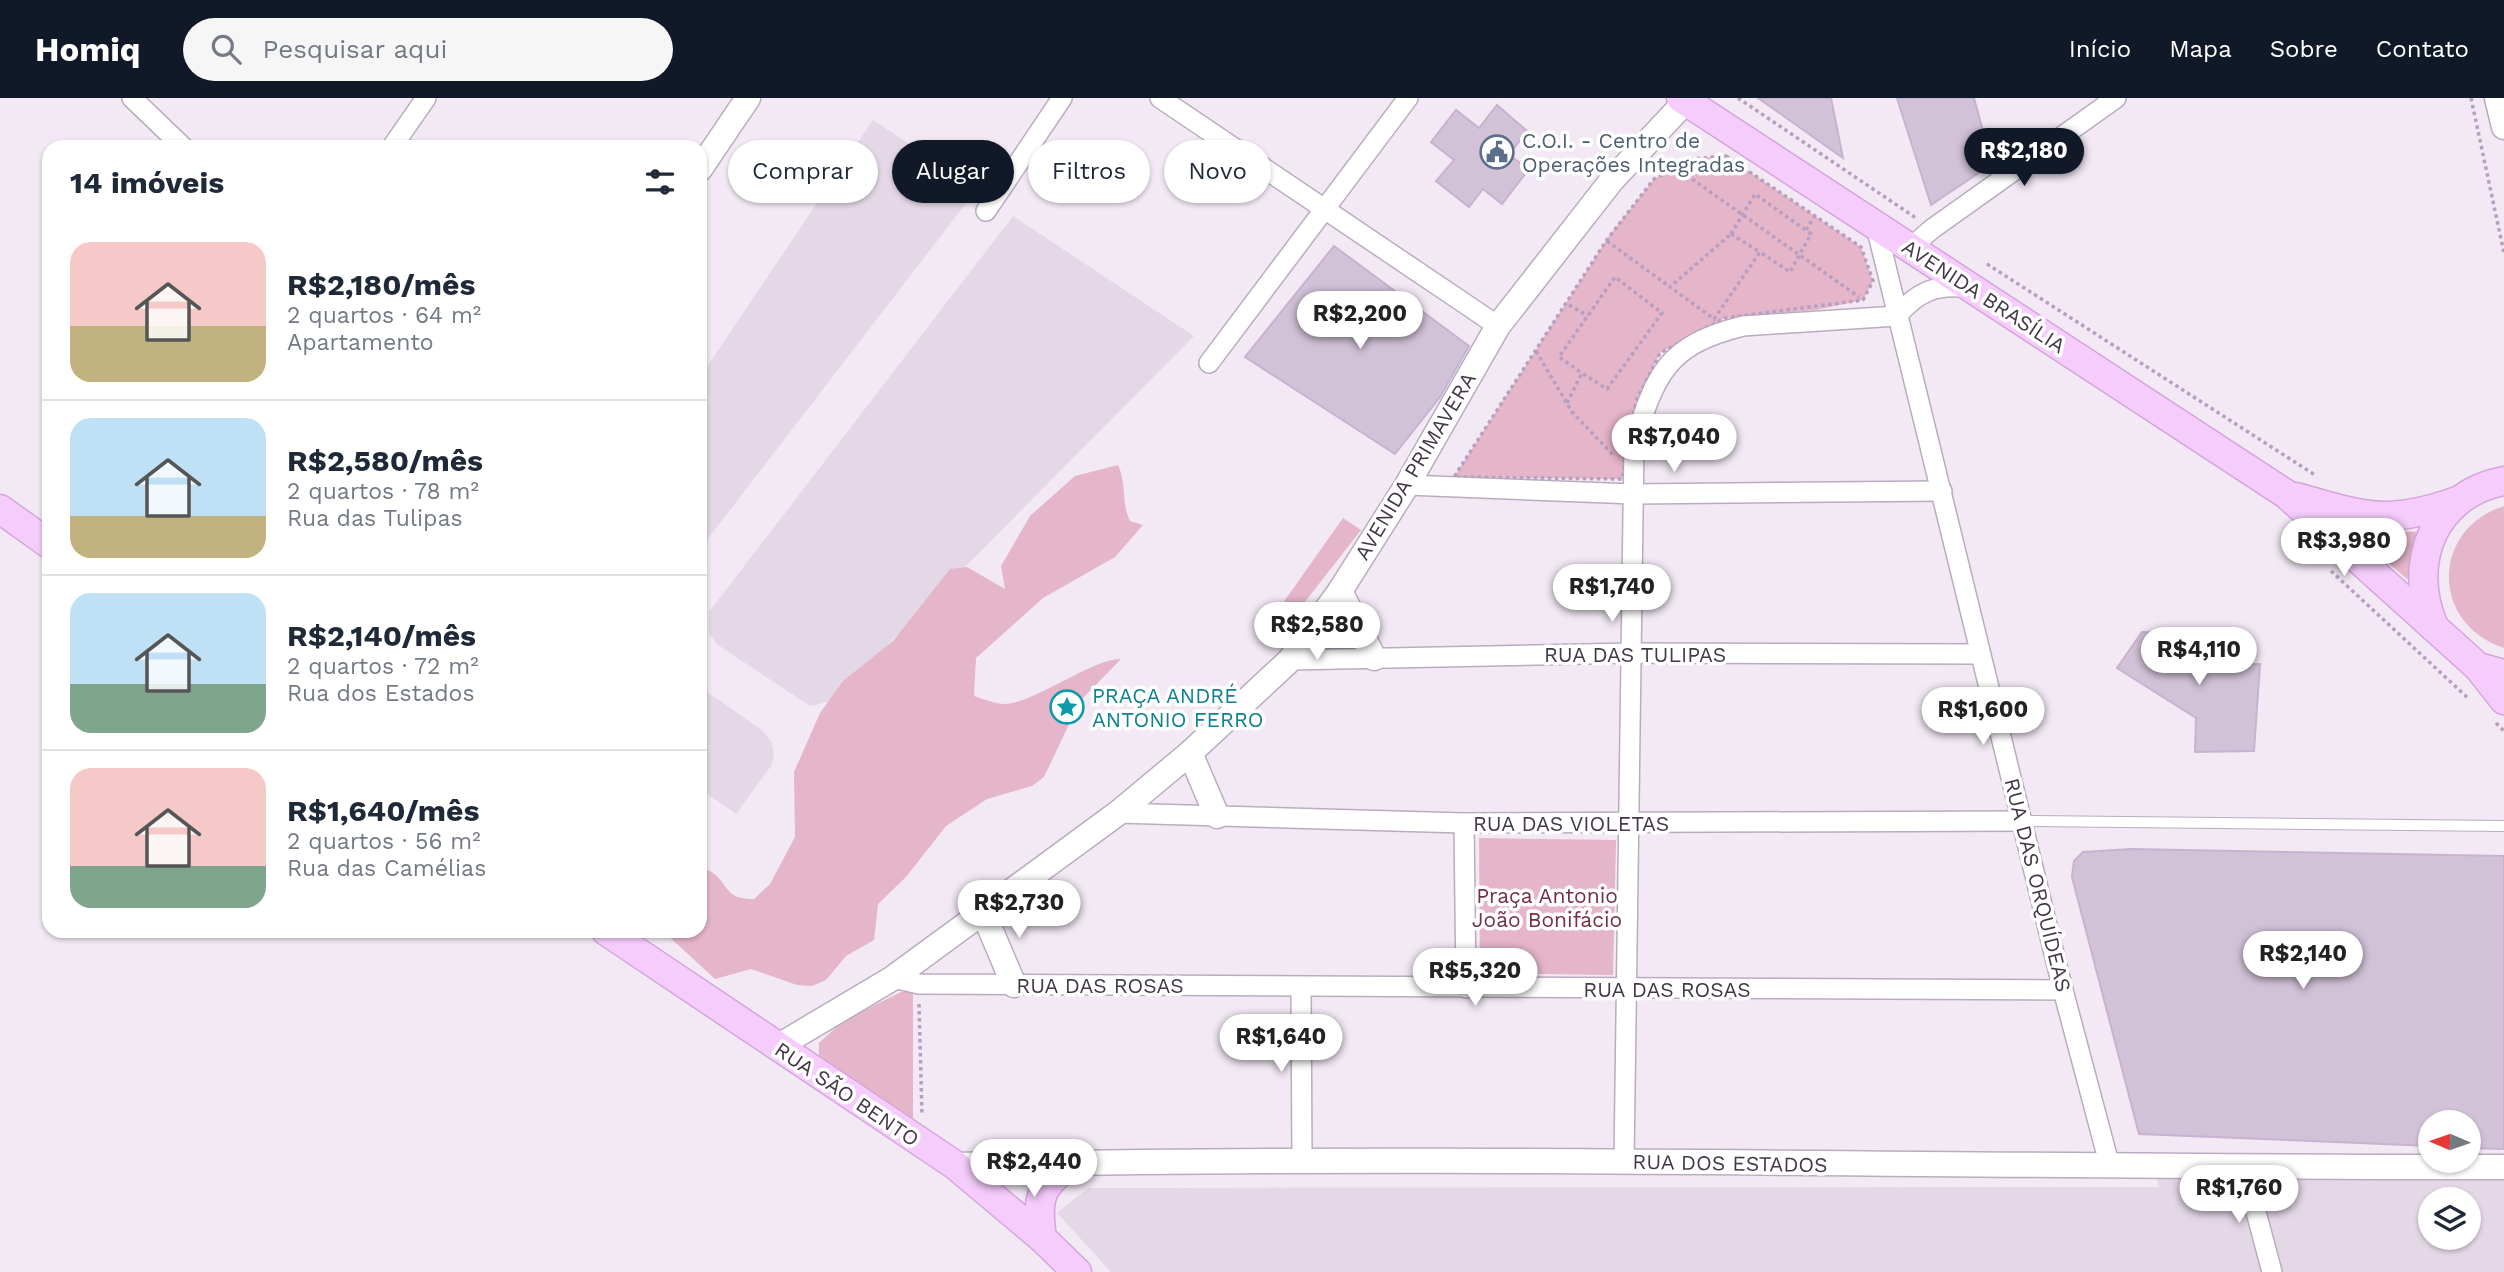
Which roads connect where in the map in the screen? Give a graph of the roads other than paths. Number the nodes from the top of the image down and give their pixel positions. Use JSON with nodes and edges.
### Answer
{"nodes":[{"id":1,"x":132,"y":98,"type":"edge"},
{"id":2,"x":426,"y":98,"type":"edge"},
{"id":3,"x":748,"y":98,"type":"edge"},
{"id":4,"x":1062,"y":98,"type":"edge"},
{"id":5,"x":1160,"y":98,"type":"edge"},
{"id":6,"x":1408,"y":98,"type":"edge"},
{"id":7,"x":2116,"y":98,"type":"edge"},
{"id":8,"x":1683,"y":100,"type":"edge"},
{"id":9,"x":176,"y":140,"type":"edge"},
{"id":10,"x":397,"y":140,"type":"edge"},
{"id":11,"x":707,"y":159,"type":"edge"},
{"id":12,"x":1323,"y":208,"type":"junction"},
{"id":13,"x":986,"y":211,"type":"dead end"},
{"id":14,"x":1876,"y":226,"type":"junction"},
{"id":15,"x":1910,"y":248,"type":"junction"},
{"id":16,"x":1972,"y":288,"type":"junction"},
{"id":17,"x":1897,"y":316,"type":"junction"},
{"id":18,"x":1498,"y":326,"type":"junction"},
{"id":19,"x":1209,"y":363,"type":"dead end"},
{"id":20,"x":2500,"y":476,"type":"edge"},
{"id":21,"x":1407,"y":485,"type":"junction"},
{"id":22,"x":1942,"y":491,"type":"junction"},
{"id":23,"x":1633,"y":494,"type":"junction"},
{"id":24,"x":2286,"y":494,"type":"junction"},
{"id":25,"x":2460,"y":500,"type":"junction"},
{"id":26,"x":0,"y":509,"type":"edge"},
{"id":27,"x":42,"y":539,"type":"edge"},
{"id":28,"x":1339,"y":591,"type":"junction"},
{"id":29,"x":2434,"y":627,"type":"junction"},
{"id":30,"x":1632,"y":653,"type":"junction"},
{"id":31,"x":1980,"y":654,"type":"junction"},
{"id":32,"x":1374,"y":658,"type":"junction"},
{"id":33,"x":1290,"y":660,"type":"junction"},
{"id":34,"x":2491,"y":671,"type":"edge"},
{"id":35,"x":2499,"y":711,"type":"edge"},
{"id":36,"x":1190,"y":753,"type":"junction"},
{"id":37,"x":1118,"y":813,"type":"junction"},
{"id":38,"x":1217,"y":816,"type":"junction"},
{"id":39,"x":2023,"y":821,"type":"junction"},
{"id":40,"x":1464,"y":822,"type":"junction"},
{"id":41,"x":1630,"y":823,"type":"junction"},
{"id":42,"x":2504,"y":826,"type":"edge"},
{"id":43,"x":983,"y":912,"type":"junction"},
{"id":44,"x":616,"y":938,"type":"edge"},
{"id":45,"x":893,"y":978,"type":"junction"},
{"id":46,"x":1014,"y":985,"type":"junction"},
{"id":47,"x":1300,"y":987,"type":"junction"},
{"id":48,"x":1466,"y":988,"type":"junction"},
{"id":49,"x":1627,"y":989,"type":"junction"},
{"id":50,"x":2063,"y":990,"type":"junction"},
{"id":51,"x":777,"y":1048,"type":"junction"},
{"id":52,"x":1301,"y":1161,"type":"junction"},
{"id":53,"x":1073,"y":1162,"type":"junction"},
{"id":54,"x":1624,"y":1162,"type":"junction"},
{"id":55,"x":955,"y":1165,"type":"junction"},
{"id":56,"x":2110,"y":1167,"type":"junction"},
{"id":57,"x":2244,"y":1167,"type":"junction"},
{"id":58,"x":2504,"y":1167,"type":"edge"},
{"id":59,"x":1042,"y":1237,"type":"junction"},
{"id":60,"x":1077,"y":1272,"type":"edge"},
{"id":61,"x":2272,"y":1272,"type":"edge"}],
"edges":[{"from":1,"to":9,"type":"street"},
{"from":2,"to":10,"type":"street"},
{"from":3,"to":11,"type":"street"},
{"from":4,"to":13,"type":"street"},
{"from":5,"to":12,"type":"street"},
{"from":6,"to":12,"type":"street"},
{"from":7,"to":15,"type":"street"},
{"from":8,"to":14,"type":"main road","name":"AVENIDA BRASÍLIA"},
{"from":8,"to":18,"type":"street","name":"AVENIDA PRIMAVERA"},
{"from":12,"to":18,"type":"street"},
{"from":12,"to":19,"type":"street"},
{"from":14,"to":15,"type":"main road","name":"AVENIDA BRASÍLIA"},
{"from":14,"to":17,"type":"street","name":"RUA DAS ORQUÍDEAS"},
{"from":15,"to":16,"type":"main road","name":"AVENIDA BRASÍLIA"},
{"from":16,"to":17,"type":"street"},
{"from":16,"to":24,"type":"main road","name":"AVENIDA BRASÍLIA"},
{"from":17,"to":22,"type":"street","name":"RUA DAS ORQUÍDEAS"},
{"from":17,"to":23,"type":"street"},
{"from":18,"to":21,"type":"street","name":"AVENIDA PRIMAVERA"},
{"from":20,"to":25,"type":"main road"},
{"from":21,"to":23,"type":"street"},
{"from":21,"to":28,"type":"street","name":"AVENIDA PRIMAVERA"},
{"from":22,"to":23,"type":"street"},
{"from":22,"to":31,"type":"street","name":"RUA DAS ORQUÍDEAS"},
{"from":23,"to":30,"type":"street"},
{"from":24,"to":25,"type":"main road","name":"AVENIDA BRASÍLIA"},
{"from":24,"to":29,"type":"main road","name":"AVENIDA BRASÍLIA"},
{"from":25,"to":29,"type":"main road"},
{"from":26,"to":27,"type":"main road"},
{"from":28,"to":32,"type":"street"},
{"from":28,"to":33,"type":"street","name":"AVENIDA PRIMAVERA"},
{"from":29,"to":34,"type":"main road","name":"AVENIDA BRASÍLIA"},
{"from":30,"to":31,"type":"street","name":"RUA DAS TULIPAS"},
{"from":30,"to":32,"type":"street","name":"RUA DAS TULIPAS"},
{"from":30,"to":41,"type":"street"},
{"from":31,"to":39,"type":"street","name":"RUA DAS ORQUÍDEAS"},
{"from":32,"to":33,"type":"street","name":"RUA DAS TULIPAS"},
{"from":33,"to":36,"type":"street","name":"AVENIDA PRIMAVERA"},
{"from":34,"to":35,"type":"main road"},
{"from":36,"to":37,"type":"street","name":"AVENIDA PRIMAVERA"},
{"from":36,"to":38,"type":"street"},
{"from":37,"to":38,"type":"street","name":"RUA DAS VIOLETAS"},
{"from":37,"to":43,"type":"street","name":"AVENIDA PRIMAVERA"},
{"from":38,"to":40,"type":"street","name":"RUA DAS VIOLETAS"},
{"from":39,"to":41,"type":"street","name":"RUA DAS VIOLETAS"},
{"from":39,"to":42,"type":"lane"},
{"from":39,"to":50,"type":"street","name":"RUA DAS ORQUÍDEAS"},
{"from":40,"to":41,"type":"street","name":"RUA DAS VIOLETAS"},
{"from":40,"to":48,"type":"street"},
{"from":41,"to":49,"type":"street"},
{"from":43,"to":45,"type":"street","name":"AVENIDA PRIMAVERA"},
{"from":43,"to":46,"type":"street"},
{"from":44,"to":51,"type":"main road","name":"RUA SÃO BENTO"},
{"from":45,"to":46,"type":"street","name":"RUA DAS ROSAS"},
{"from":45,"to":51,"type":"street","name":"AVENIDA PRIMAVERA"},
{"from":46,"to":47,"type":"street","name":"RUA DAS ROSAS"},
{"from":47,"to":48,"type":"street","name":"RUA DAS ROSAS"},
{"from":47,"to":52,"type":"street"},
{"from":48,"to":49,"type":"street","name":"RUA DAS ROSAS"},
{"from":49,"to":50,"type":"street","name":"RUA DAS ROSAS"},
{"from":49,"to":54,"type":"street"},
{"from":50,"to":56,"type":"street","name":"RUA DAS ORQUÍDEAS"},
{"from":51,"to":55,"type":"main road","name":"RUA SÃO BENTO"},
{"from":52,"to":53,"type":"street","name":"RUA DOS ESTADOS"},
{"from":52,"to":54,"type":"street","name":"RUA DOS ESTADOS"},
{"from":53,"to":55,"type":"street","name":"RUA DOS ESTADOS"},
{"from":53,"to":59,"type":"main road"},
{"from":54,"to":56,"type":"street","name":"RUA DOS ESTADOS"},
{"from":55,"to":59,"type":"main road","name":"RUA SÃO BENTO"},
{"from":56,"to":57,"type":"street","name":"RUA DOS ESTADOS"},
{"from":57,"to":58,"type":"street","name":"RUA DOS ESTADOS"},
{"from":57,"to":61,"type":"street"},
{"from":59,"to":60,"type":"main road","name":"RUA SÃO BENTO"}]}
